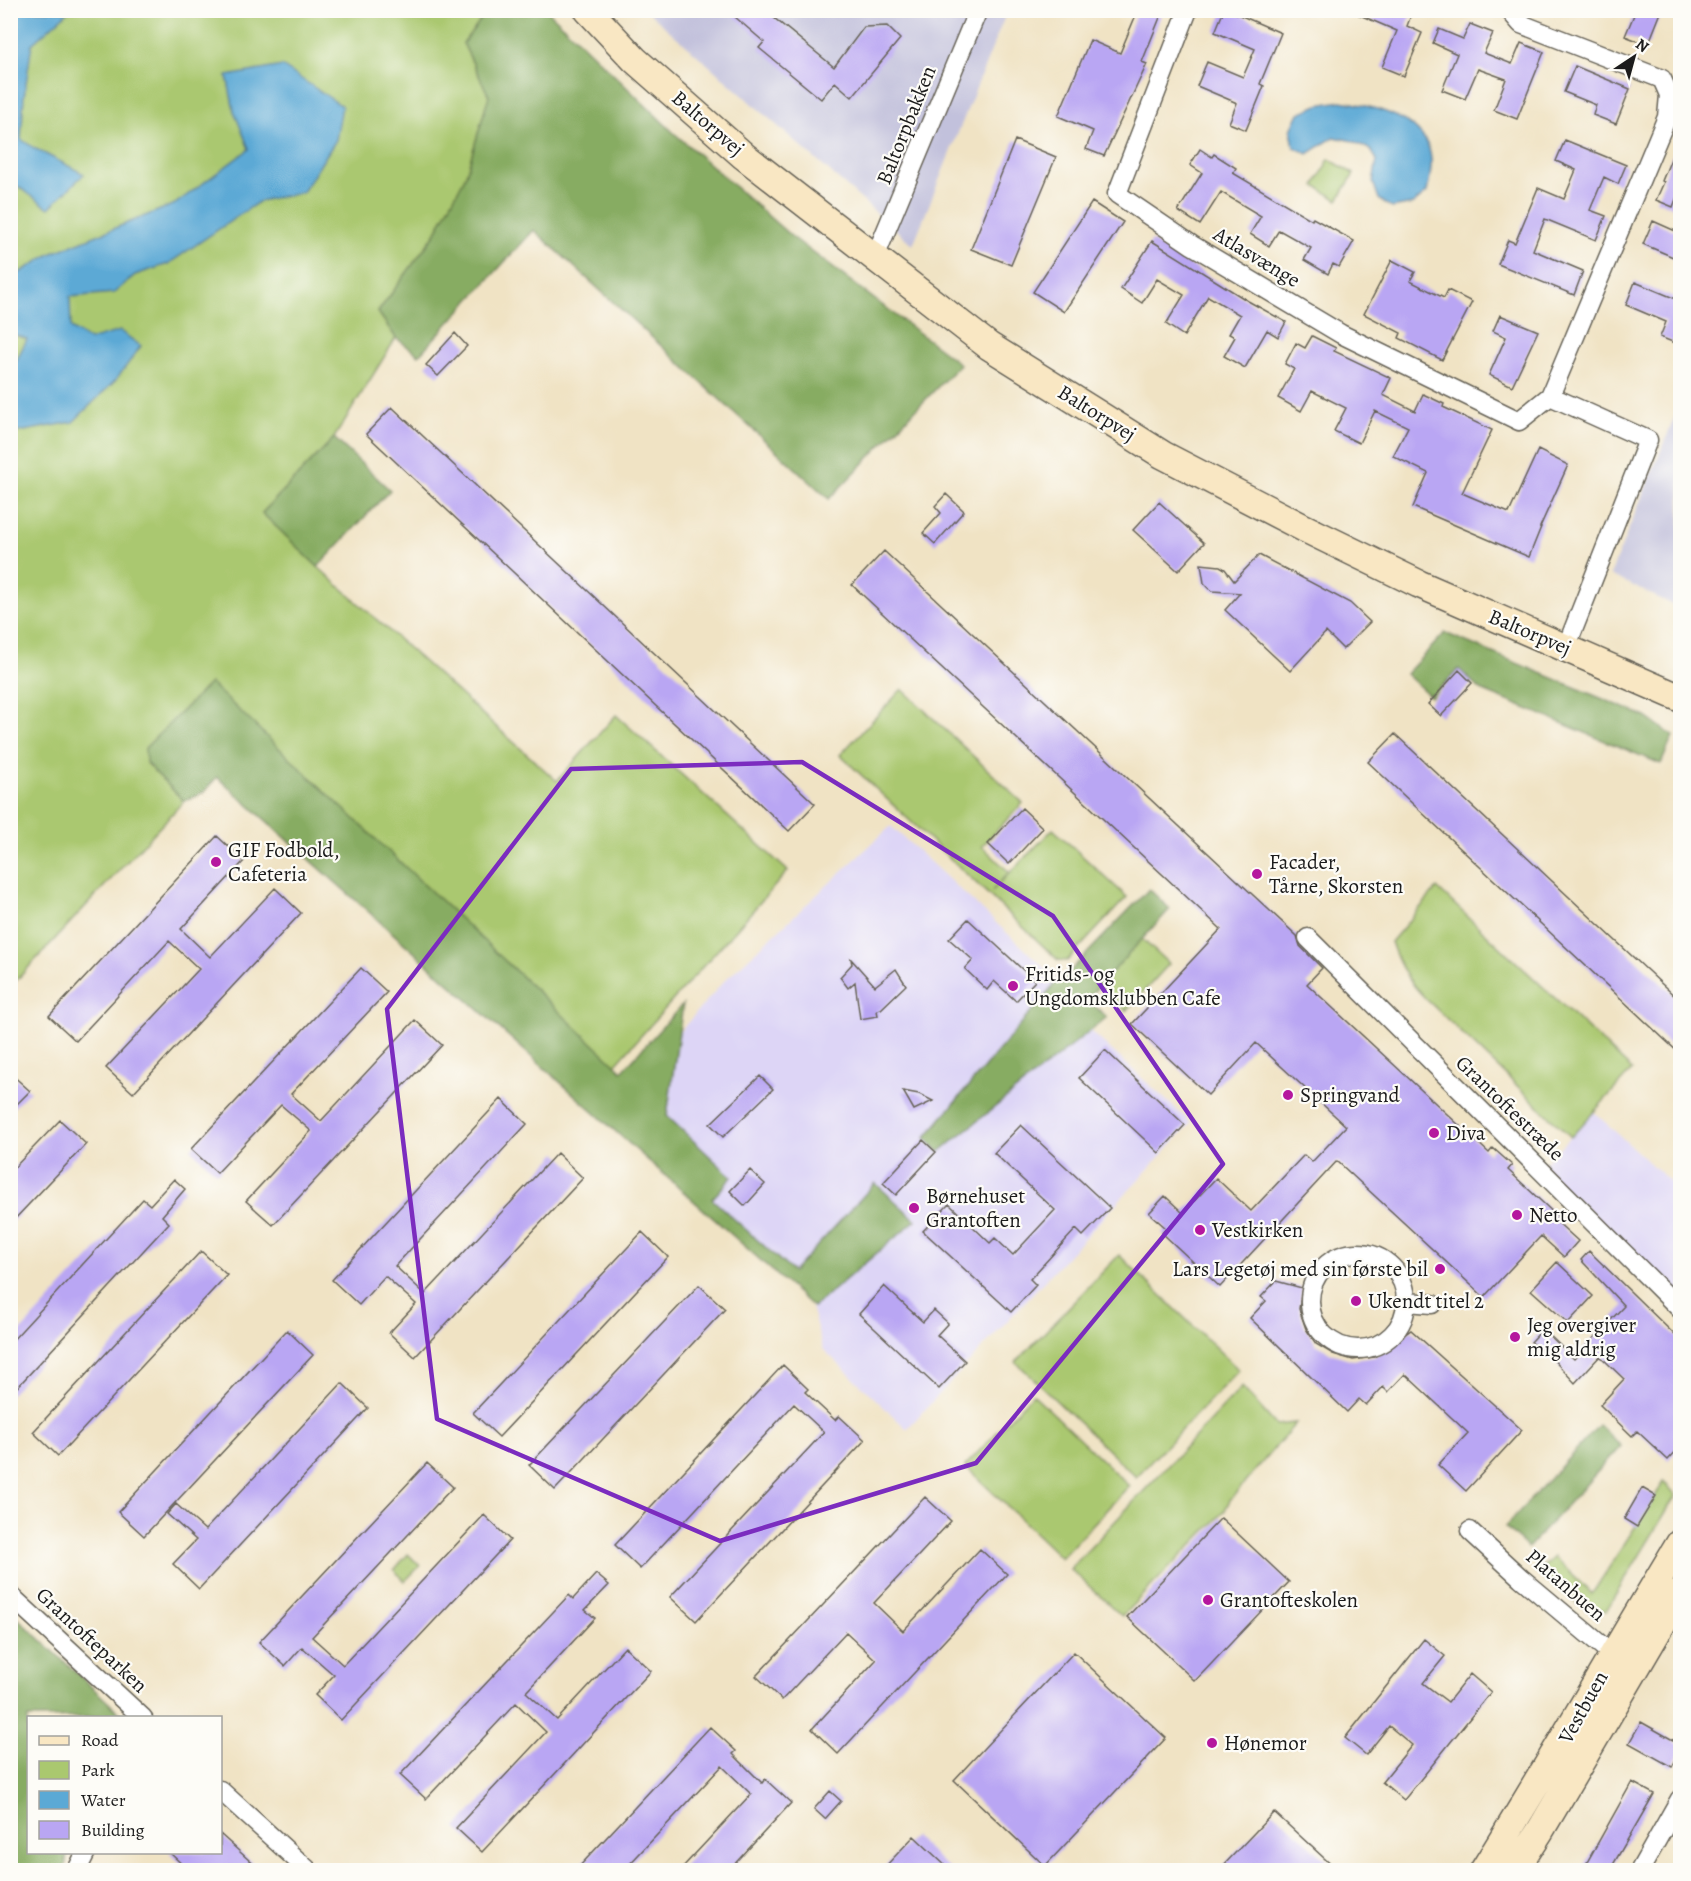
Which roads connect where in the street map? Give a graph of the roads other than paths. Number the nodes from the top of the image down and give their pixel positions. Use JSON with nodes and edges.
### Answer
{"nodes":[{"id":1,"x":588,"y":10,"type":"edge"},
{"id":2,"x":978,"y":10,"type":"edge"},
{"id":3,"x":1188,"y":10,"type":"edge"},
{"id":4,"x":1509,"y":10,"type":"edge"},
{"id":5,"x":875,"y":257,"type":"junction"},
{"id":6,"x":1550,"y":396,"type":"junction"},
{"id":7,"x":1566,"y":648,"type":"junction"},
{"id":8,"x":1680,"y":698,"type":"edge"},
{"id":9,"x":1308,"y":938,"type":"dead end"},
{"id":10,"x":1407,"y":1302,"type":"junction"},
{"id":11,"x":1432,"y":1304,"type":"dead end"},
{"id":12,"x":1680,"y":1309,"type":"edge"},
{"id":13,"x":1470,"y":1531,"type":"dead end"},
{"id":14,"x":1680,"y":1543,"type":"edge"},
{"id":15,"x":1680,"y":1593,"type":"edge"},
{"id":16,"x":10,"y":1595,"type":"edge"},
{"id":17,"x":1612,"y":1655,"type":"junction"},
{"id":18,"x":1634,"y":1671,"type":"junction"},
{"id":19,"x":141,"y":1716,"type":"edge"},
{"id":20,"x":222,"y":1792,"type":"edge"},
{"id":21,"x":1680,"y":1799,"type":"edge"},
{"id":22,"x":85,"y":1854,"type":"edge"},
{"id":23,"x":77,"y":1870,"type":"edge"},
{"id":24,"x":308,"y":1870,"type":"edge"},
{"id":25,"x":1484,"y":1870,"type":"edge"},
{"id":26,"x":1515,"y":1870,"type":"edge"},
{"id":27,"x":1640,"y":1870,"type":"edge"}],
"edges":[{"from":1,"to":5,"type":"street","name":"Baltorpvej"},
{"from":2,"to":5,"type":"street","name":"Baltorpbakken"},
{"from":3,"to":6,"type":"street","name":"Atlasvænge"},
{"from":4,"to":6,"type":"street","name":"Atlasvænge"},
{"from":5,"to":7,"type":"street","name":"Baltorpvej"},
{"from":6,"to":7,"type":"street"},
{"from":7,"to":8,"type":"street","name":"Baltorpvej"},
{"from":9,"to":12,"type":"street","name":"Grantoftestræde"},
{"from":10,"to":10,"type":"street"},
{"from":10,"to":11,"type":"street"},
{"from":13,"to":17,"type":"street","name":"Platanbuen"},
{"from":14,"to":17,"type":"street","name":"Vestbuen"},
{"from":15,"to":18,"type":"street","name":"Vestbuen"},
{"from":16,"to":19,"type":"street","name":"Grantofteparken"},
{"from":17,"to":18,"type":"street","name":"Platanbuen"},
{"from":17,"to":25,"type":"street","name":"Vestbuen"},
{"from":18,"to":26,"type":"street","name":"Vestbuen"},
{"from":20,"to":24,"type":"street"},
{"from":21,"to":27,"type":"street"},
{"from":22,"to":23,"type":"street"}]}
